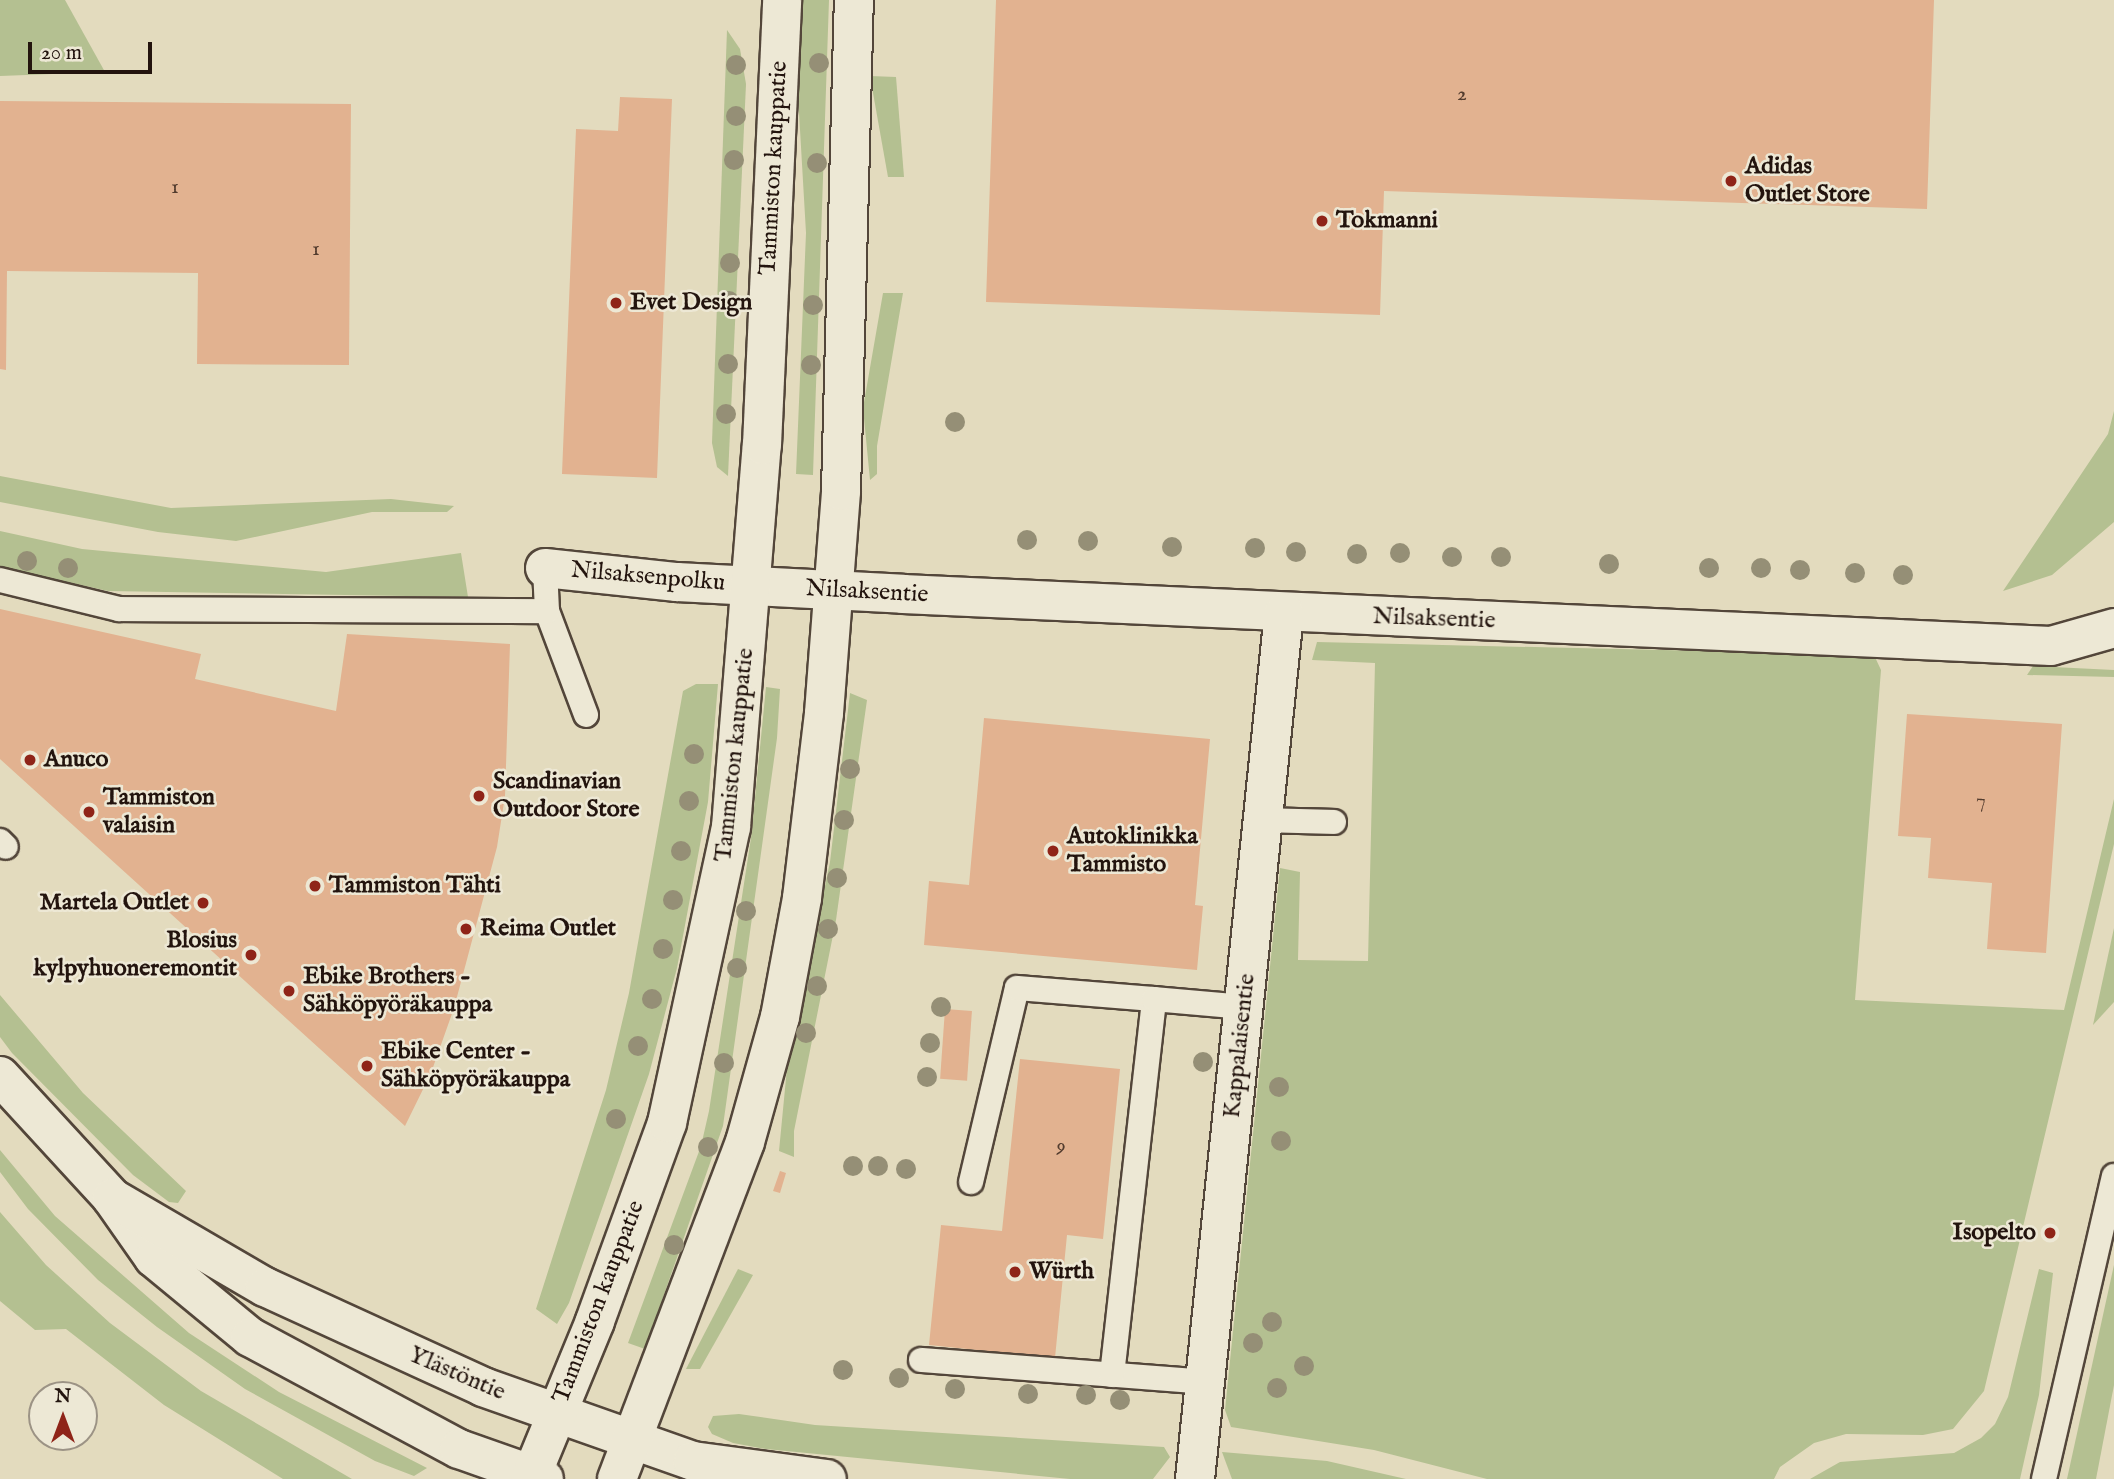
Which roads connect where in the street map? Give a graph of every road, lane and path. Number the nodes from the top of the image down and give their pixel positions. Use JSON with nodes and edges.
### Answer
{"nodes":[{"id":1,"x":782,"y":0,"type":"edge"},
{"id":2,"x":854,"y":0,"type":"edge"},
{"id":3,"x":545,"y":568,"type":"joint"},
{"id":4,"x":0,"y":580,"type":"edge"},
{"id":5,"x":751,"y":586,"type":"junction"},
{"id":6,"x":833,"y":590,"type":"junction"},
{"id":7,"x":547,"y":611,"type":"junction"},
{"id":8,"x":1284,"y":613,"type":"junction"},
{"id":9,"x":2114,"y":628,"type":"edge"},
{"id":10,"x":586,"y":715,"type":"dead end"},
{"id":11,"x":1263,"y":820,"type":"junction"},
{"id":12,"x":1334,"y":822,"type":"dead end"},
{"id":13,"x":1154,"y":999,"type":"junction"},
{"id":14,"x":1244,"y":1007,"type":"junction"},
{"id":15,"x":0,"y":1076,"type":"edge"},
{"id":16,"x":2114,"y":1176,"type":"edge"},
{"id":17,"x":971,"y":1182,"type":"dead end"},
{"id":18,"x":112,"y":1198,"type":"junction"},
{"id":19,"x":921,"y":1360,"type":"dead end"},
{"id":20,"x":1112,"y":1375,"type":"junction"},
{"id":21,"x":1205,"y":1382,"type":"junction"},
{"id":22,"x":555,"y":1414,"type":"junction"},
{"id":23,"x":632,"y":1440,"type":"junction"},
{"id":24,"x":535,"y":1478,"type":"edge"},
{"id":25,"x":617,"y":1479,"type":"edge"},
{"id":26,"x":827,"y":1479,"type":"edge"},
{"id":27,"x":1195,"y":1479,"type":"edge"},
{"id":28,"x":2044,"y":1479,"type":"edge"}],
"edges":[{"from":1,"to":5,"type":"street","name":"Tammiston kauppatie"},
{"from":2,"to":6,"type":"street"},
{"from":3,"to":5,"type":"street","name":"Nilsaksenpolku"},
{"from":3,"to":7,"type":"lane"},
{"from":4,"to":7,"type":"lane"},
{"from":5,"to":6,"type":"street","name":"Nilsaksentie"},
{"from":5,"to":22,"type":"street","name":"Tammiston kauppatie"},
{"from":6,"to":8,"type":"street","name":"Nilsaksentie"},
{"from":6,"to":23,"type":"street"},
{"from":7,"to":10,"type":"lane"},
{"from":8,"to":9,"type":"street","name":"Nilsaksentie"},
{"from":8,"to":11,"type":"street","name":"Kappalaisentie"},
{"from":11,"to":12,"type":"lane"},
{"from":11,"to":14,"type":"street","name":"Kappalaisentie"},
{"from":13,"to":14,"type":"lane"},
{"from":13,"to":17,"type":"lane"},
{"from":13,"to":20,"type":"lane"},
{"from":14,"to":21,"type":"street","name":"Kappalaisentie"},
{"from":15,"to":18,"type":"street","name":"Ylästöntie"},
{"from":16,"to":28,"type":"lane"},
{"from":18,"to":22,"type":"street","name":"Ylästöntie"},
{"from":18,"to":24,"type":"street","name":"Ylästöntie"},
{"from":19,"to":20,"type":"lane"},
{"from":20,"to":21,"type":"lane"},
{"from":21,"to":27,"type":"street","name":"Kappalaisentie"},
{"from":22,"to":23,"type":"street","name":"Ylästöntie"},
{"from":22,"to":24,"type":"street","name":"Tammiston kauppatie"},
{"from":23,"to":25,"type":"street"},
{"from":23,"to":26,"type":"street","name":"Ylästöntie"}]}
